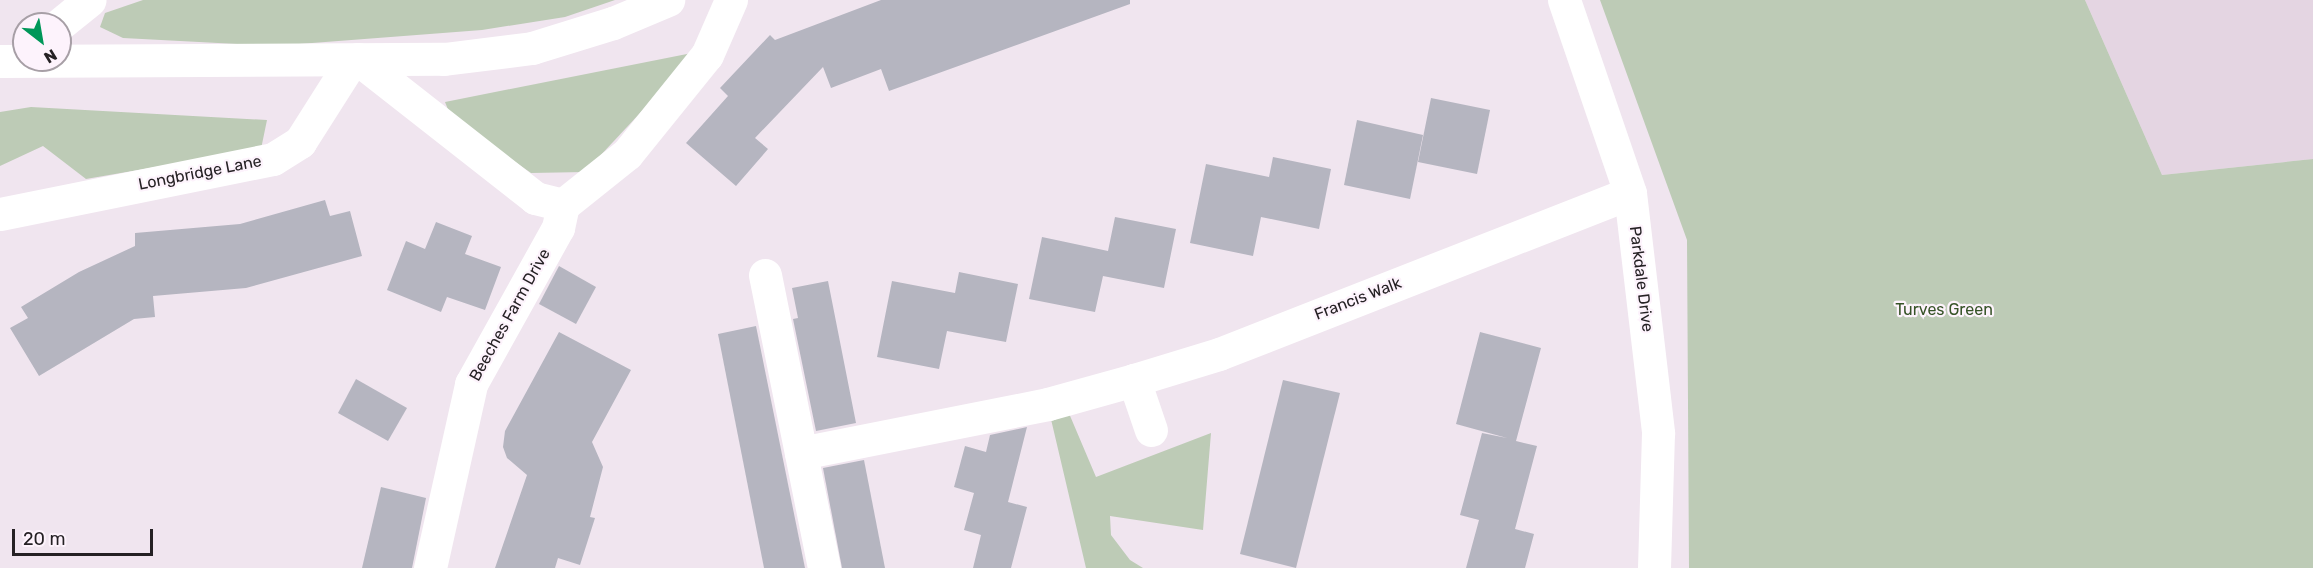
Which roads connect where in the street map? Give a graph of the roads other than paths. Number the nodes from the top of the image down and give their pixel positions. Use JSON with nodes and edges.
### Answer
{"nodes":[{"id":1,"x":90,"y":0,"type":"edge"},
{"id":2,"x":668,"y":0,"type":"edge"},
{"id":3,"x":731,"y":0,"type":"edge"},
{"id":4,"x":1564,"y":0,"type":"edge"},
{"id":5,"x":72,"y":14,"type":"edge"},
{"id":6,"x":355,"y":60,"type":"junction"},
{"id":7,"x":72,"y":61,"type":"edge"},
{"id":8,"x":1630,"y":193,"type":"junction"},
{"id":9,"x":563,"y":205,"type":"junction"},
{"id":10,"x":0,"y":214,"type":"edge"},
{"id":11,"x":765,"y":275,"type":"dead end"},
{"id":12,"x":1134,"y":380,"type":"junction"},
{"id":13,"x":1151,"y":430,"type":"dead end"},
{"id":14,"x":801,"y":453,"type":"junction"},
{"id":15,"x":430,"y":568,"type":"edge"},
{"id":16,"x":824,"y":568,"type":"edge"},
{"id":17,"x":1654,"y":568,"type":"edge"}],
"edges":[{"from":1,"to":5,"type":"street"},
{"from":2,"to":6,"type":"street"},
{"from":3,"to":9,"type":"street"},
{"from":4,"to":8,"type":"street","name":"Parkdale Drive"},
{"from":6,"to":7,"type":"street"},
{"from":6,"to":9,"type":"street"},
{"from":6,"to":10,"type":"street","name":"Longbridge Lane"},
{"from":8,"to":12,"type":"street","name":"Francis Walk"},
{"from":8,"to":17,"type":"street","name":"Parkdale Drive"},
{"from":9,"to":15,"type":"street","name":"Beeches Farm Drive"},
{"from":11,"to":14,"type":"street"},
{"from":12,"to":13,"type":"street"},
{"from":12,"to":14,"type":"street","name":"Francis Walk"},
{"from":14,"to":16,"type":"street"}]}
